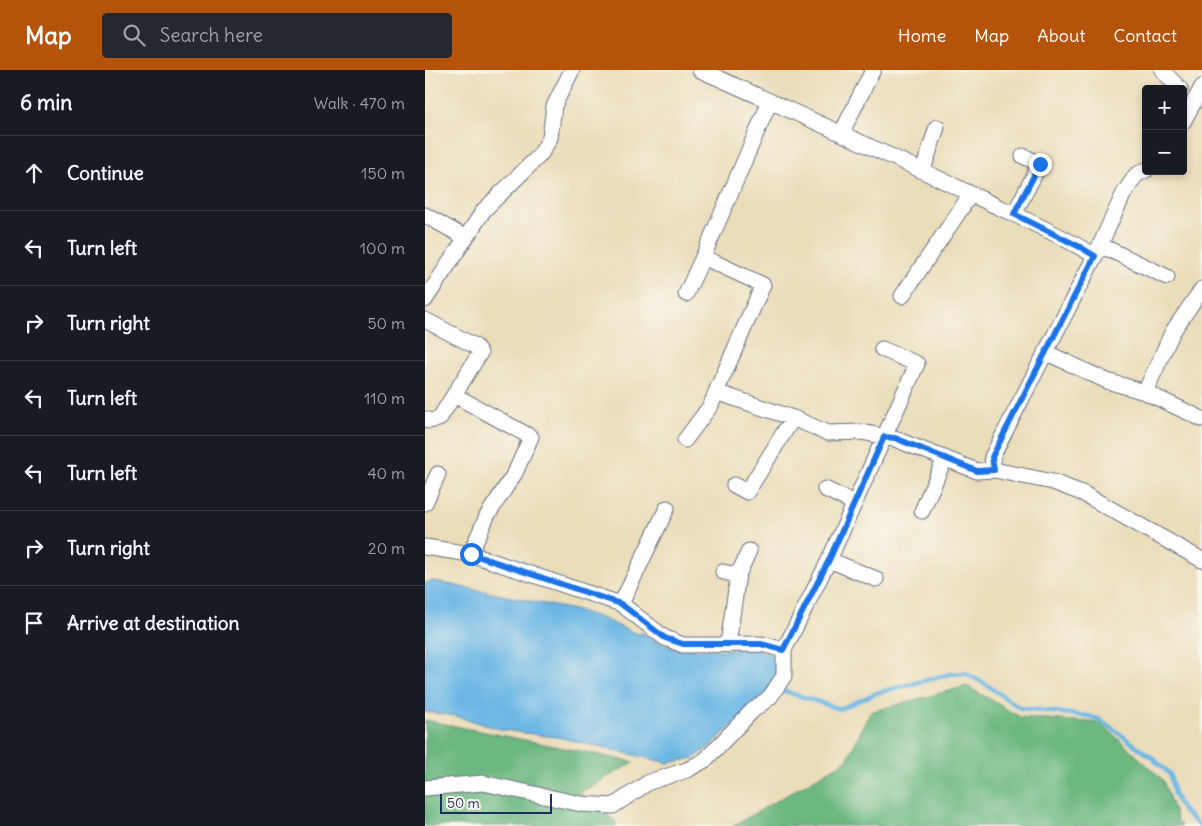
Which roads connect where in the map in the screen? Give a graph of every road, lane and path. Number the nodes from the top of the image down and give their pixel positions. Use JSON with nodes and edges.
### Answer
{"nodes":[{"id":1,"x":572,"y":70,"type":"edge"},
{"id":2,"x":700,"y":70,"type":"edge"},
{"id":3,"x":873,"y":70,"type":"edge"},
{"id":4,"x":1162,"y":70,"type":"edge"},
{"id":5,"x":1176,"y":85,"type":"edge"},
{"id":6,"x":1202,"y":87,"type":"edge"},
{"id":7,"x":1187,"y":96,"type":"edge"},
{"id":8,"x":770,"y":101,"type":"junction"},
{"id":9,"x":1198,"y":106,"type":"edge"},
{"id":10,"x":1187,"y":118,"type":"edge"},
{"id":11,"x":937,"y":127,"type":"dead end"},
{"id":12,"x":842,"y":132,"type":"junction"},
{"id":13,"x":1023,"y":156,"type":"dead end"},
{"id":14,"x":923,"y":170,"type":"junction"},
{"id":15,"x":1142,"y":172,"type":"edge"},
{"id":16,"x":971,"y":194,"type":"junction"},
{"id":17,"x":1014,"y":214,"type":"junction"},
{"id":18,"x":425,"y":215,"type":"edge"},
{"id":19,"x":466,"y":238,"type":"junction"},
{"id":20,"x":1097,"y":250,"type":"junction"},
{"id":21,"x":703,"y":257,"type":"junction"},
{"id":22,"x":1167,"y":277,"type":"dead end"},
{"id":23,"x":1202,"y":288,"type":"edge"},
{"id":24,"x":686,"y":294,"type":"dead end"},
{"id":25,"x":902,"y":296,"type":"dead end"},
{"id":26,"x":425,"y":300,"type":"edge"},
{"id":27,"x":425,"y":320,"type":"edge"},
{"id":28,"x":882,"y":349,"type":"dead end"},
{"id":29,"x":1045,"y":352,"type":"junction"},
{"id":30,"x":716,"y":392,"type":"junction"},
{"id":31,"x":1145,"y":392,"type":"junction"},
{"id":32,"x":454,"y":395,"type":"junction"},
{"id":33,"x":793,"y":418,"type":"junction"},
{"id":34,"x":1202,"y":419,"type":"edge"},
{"id":35,"x":425,"y":420,"type":"edge"},
{"id":36,"x":884,"y":437,"type":"junction"},
{"id":37,"x":685,"y":440,"type":"dead end"},
{"id":38,"x":945,"y":458,"type":"junction"},
{"id":39,"x":994,"y":470,"type":"junction"},
{"id":40,"x":438,"y":474,"type":"dead end"},
{"id":41,"x":734,"y":486,"type":"dead end"},
{"id":42,"x":825,"y":489,"type":"dead end"},
{"id":43,"x":425,"y":503,"type":"edge"},
{"id":44,"x":854,"y":503,"type":"junction"},
{"id":45,"x":667,"y":508,"type":"dead end"},
{"id":46,"x":922,"y":510,"type":"dead end"},
{"id":47,"x":425,"y":547,"type":"edge"},
{"id":48,"x":749,"y":551,"type":"dead end"},
{"id":49,"x":471,"y":554,"type":"junction"},
{"id":50,"x":829,"y":560,"type":"junction"},
{"id":51,"x":1202,"y":560,"type":"edge"},
{"id":52,"x":723,"y":572,"type":"dead end"},
{"id":53,"x":738,"y":576,"type":"junction"},
{"id":54,"x":876,"y":579,"type":"dead end"},
{"id":55,"x":621,"y":604,"type":"junction"},
{"id":56,"x":727,"y":644,"type":"junction"},
{"id":57,"x":783,"y":650,"type":"junction"},
{"id":58,"x":425,"y":788,"type":"edge"}],
"edges":[{"from":1,"to":19,"type":"street"},
{"from":2,"to":8,"type":"street"},
{"from":3,"to":12,"type":"street"},
{"from":4,"to":5,"type":"street"},
{"from":6,"to":9,"type":"street"},
{"from":7,"to":9,"type":"street"},
{"from":8,"to":12,"type":"street"},
{"from":8,"to":21,"type":"street"},
{"from":9,"to":10,"type":"street"},
{"from":11,"to":14,"type":"street"},
{"from":12,"to":14,"type":"street"},
{"from":13,"to":17,"type":"street"},
{"from":14,"to":16,"type":"street"},
{"from":15,"to":20,"type":"street"},
{"from":16,"to":17,"type":"street"},
{"from":16,"to":25,"type":"street"},
{"from":17,"to":20,"type":"street"},
{"from":18,"to":19,"type":"street"},
{"from":19,"to":26,"type":"street"},
{"from":20,"to":22,"type":"street"},
{"from":20,"to":29,"type":"street"},
{"from":21,"to":24,"type":"street"},
{"from":21,"to":30,"type":"street"},
{"from":23,"to":31,"type":"street"},
{"from":27,"to":32,"type":"street"},
{"from":28,"to":36,"type":"street"},
{"from":29,"to":31,"type":"street"},
{"from":29,"to":39,"type":"street"},
{"from":30,"to":33,"type":"street"},
{"from":30,"to":37,"type":"street"},
{"from":31,"to":34,"type":"street"},
{"from":32,"to":35,"type":"street"},
{"from":32,"to":49,"type":"street"},
{"from":33,"to":36,"type":"street"},
{"from":33,"to":41,"type":"street"},
{"from":36,"to":38,"type":"street"},
{"from":36,"to":44,"type":"street"},
{"from":38,"to":39,"type":"street"},
{"from":38,"to":46,"type":"street"},
{"from":39,"to":51,"type":"street"},
{"from":40,"to":43,"type":"street"},
{"from":42,"to":44,"type":"street"},
{"from":44,"to":50,"type":"street"},
{"from":45,"to":55,"type":"street"},
{"from":47,"to":49,"type":"street"},
{"from":48,"to":53,"type":"street"},
{"from":49,"to":55,"type":"street"},
{"from":50,"to":54,"type":"street"},
{"from":50,"to":57,"type":"street"},
{"from":52,"to":53,"type":"street"},
{"from":53,"to":56,"type":"street"},
{"from":55,"to":56,"type":"street"},
{"from":56,"to":57,"type":"street"},
{"from":57,"to":58,"type":"street"}]}
